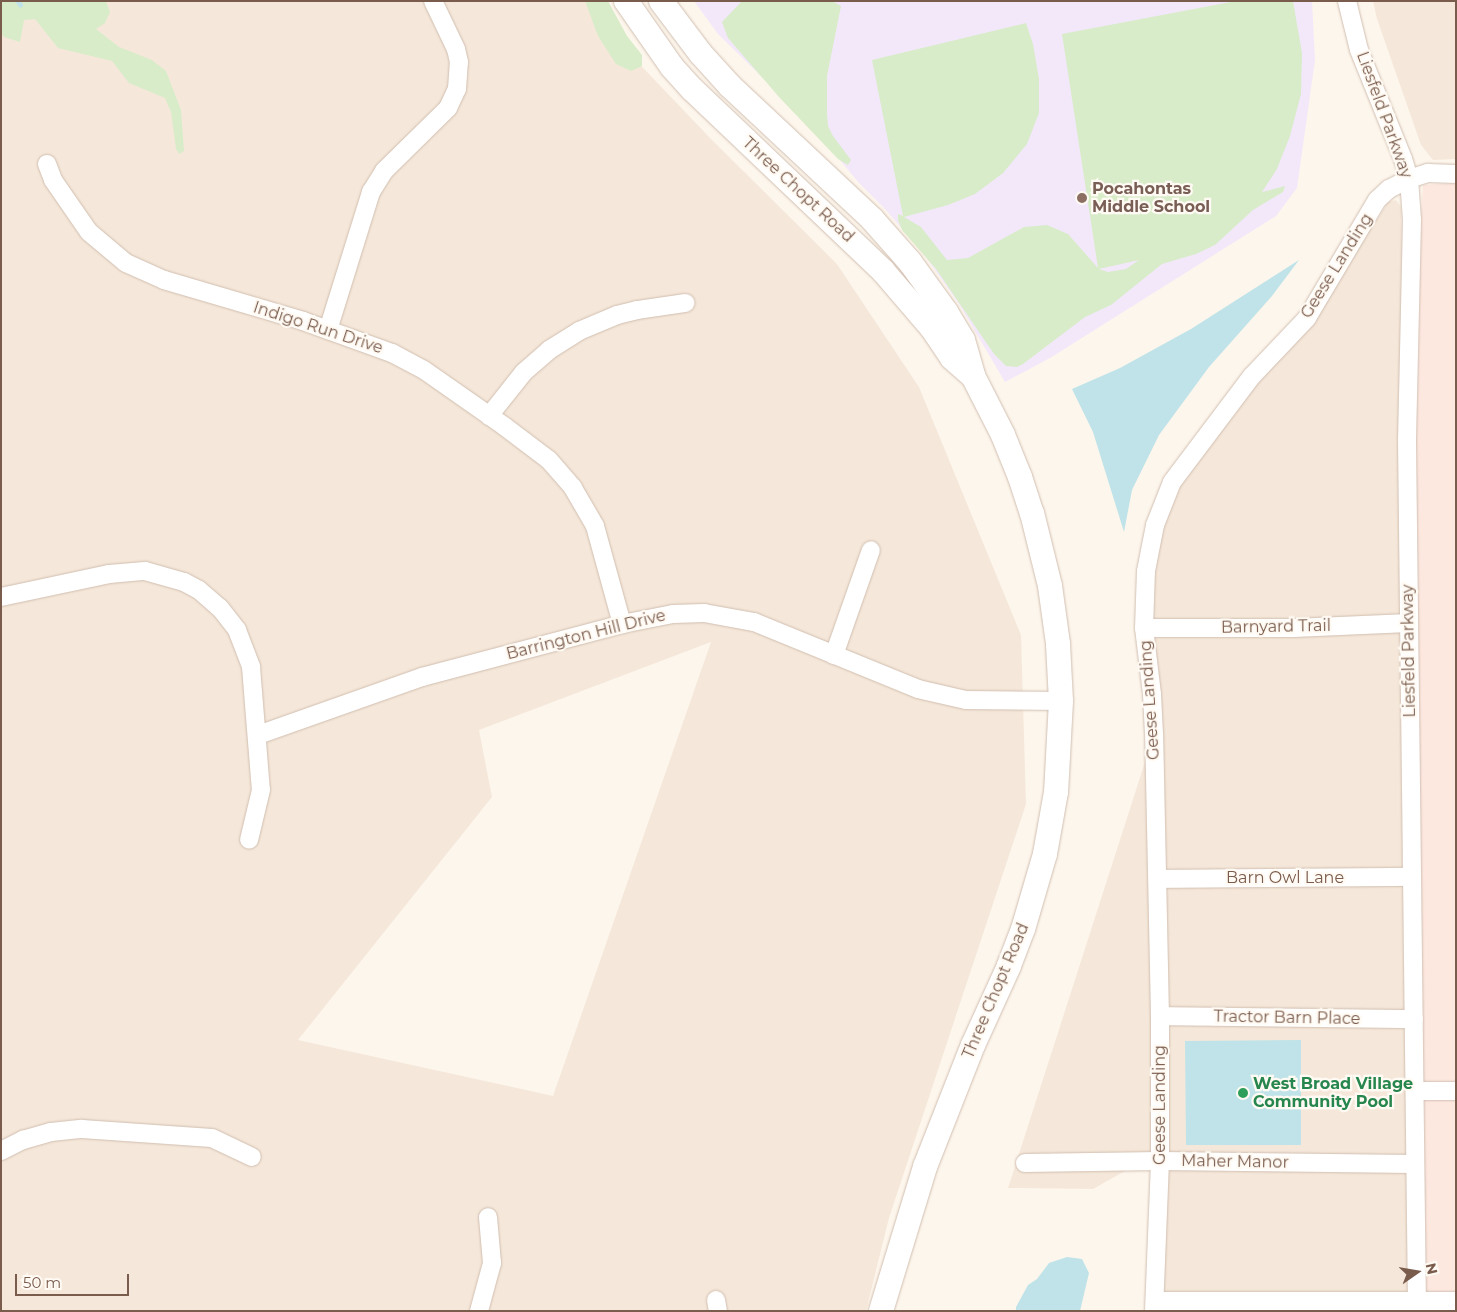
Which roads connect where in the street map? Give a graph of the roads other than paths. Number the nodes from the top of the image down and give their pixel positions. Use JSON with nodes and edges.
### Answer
{"nodes":[{"id":1,"x":433,"y":1,"type":"edge"},
{"id":2,"x":626,"y":1,"type":"edge"},
{"id":3,"x":661,"y":1,"type":"edge"},
{"id":4,"x":1347,"y":1,"type":"edge"},
{"id":5,"x":47,"y":164,"type":"dead end"},
{"id":6,"x":1456,"y":174,"type":"edge"},
{"id":7,"x":1409,"y":179,"type":"junction"},
{"id":8,"x":685,"y":303,"type":"dead end"},
{"id":9,"x":328,"y":330,"type":"junction"},
{"id":10,"x":973,"y":376,"type":"junction"},
{"id":11,"x":489,"y":416,"type":"junction"},
{"id":12,"x":871,"y":550,"type":"dead end"},
{"id":13,"x":1,"y":597,"type":"edge"},
{"id":14,"x":1409,"y":623,"type":"junction"},
{"id":15,"x":622,"y":624,"type":"junction"},
{"id":16,"x":1144,"y":628,"type":"junction"},
{"id":17,"x":834,"y":655,"type":"junction"},
{"id":18,"x":1061,"y":701,"type":"junction"},
{"id":19,"x":258,"y":735,"type":"junction"},
{"id":20,"x":249,"y":840,"type":"dead end"},
{"id":21,"x":1412,"y":877,"type":"junction"},
{"id":22,"x":1158,"y":879,"type":"junction"},
{"id":23,"x":1160,"y":1016,"type":"junction"},
{"id":24,"x":1414,"y":1019,"type":"junction"},
{"id":25,"x":1415,"y":1091,"type":"junction"},
{"id":26,"x":1456,"y":1091,"type":"edge"},
{"id":27,"x":1,"y":1151,"type":"edge"},
{"id":28,"x":252,"y":1156,"type":"dead end"},
{"id":29,"x":1160,"y":1161,"type":"junction"},
{"id":30,"x":1026,"y":1163,"type":"dead end"},
{"id":31,"x":1414,"y":1164,"type":"junction"},
{"id":32,"x":488,"y":1217,"type":"dead end"},
{"id":33,"x":1456,"y":1301,"type":"edge"},
{"id":34,"x":1154,"y":1306,"type":"edge"},
{"id":35,"x":1417,"y":1306,"type":"edge"},
{"id":36,"x":478,"y":1311,"type":"edge"},
{"id":37,"x":881,"y":1311,"type":"edge"}],
"edges":[{"from":1,"to":9,"type":"street"},
{"from":2,"to":10,"type":"main road","name":"Three Chopt Road"},
{"from":3,"to":10,"type":"main road","name":"Three Chopt Road"},
{"from":4,"to":7,"type":"street","name":"Liesfeld Parkway"},
{"from":5,"to":9,"type":"street","name":"Indigo Run Drive"},
{"from":6,"to":7,"type":"street","name":"Geese Landing"},
{"from":7,"to":14,"type":"street","name":"Liesfeld Parkway"},
{"from":7,"to":16,"type":"street","name":"Geese Landing"},
{"from":8,"to":11,"type":"street"},
{"from":9,"to":11,"type":"street","name":"Indigo Run Drive"},
{"from":10,"to":18,"type":"main road","name":"Three Chopt Road"},
{"from":11,"to":15,"type":"street","name":"Indigo Run Drive"},
{"from":12,"to":17,"type":"street"},
{"from":13,"to":19,"type":"street"},
{"from":14,"to":16,"type":"street","name":"Barnyard Trail"},
{"from":14,"to":21,"type":"street","name":"Liesfeld Parkway"},
{"from":15,"to":17,"type":"street","name":"Barrington Hill Drive"},
{"from":15,"to":19,"type":"street","name":"Barrington Hill Drive"},
{"from":16,"to":22,"type":"street","name":"Geese Landing"},
{"from":17,"to":18,"type":"street","name":"Barrington Hill Drive"},
{"from":18,"to":37,"type":"main road","name":"Three Chopt Road"},
{"from":19,"to":20,"type":"street"},
{"from":21,"to":22,"type":"street","name":"Barn Owl Lane"},
{"from":21,"to":24,"type":"street","name":"Liesfeld Parkway"},
{"from":22,"to":23,"type":"street","name":"Geese Landing"},
{"from":23,"to":24,"type":"street","name":"Tractor Barn Place"},
{"from":23,"to":29,"type":"street","name":"Geese Landing"},
{"from":24,"to":25,"type":"street","name":"Liesfeld Parkway"},
{"from":25,"to":26,"type":"street"},
{"from":25,"to":31,"type":"street","name":"Liesfeld Parkway"},
{"from":27,"to":28,"type":"street"},
{"from":29,"to":30,"type":"street","name":"Maher Manor"},
{"from":29,"to":31,"type":"street","name":"Maher Manor"},
{"from":29,"to":34,"type":"street","name":"Geese Landing"},
{"from":31,"to":35,"type":"street","name":"Liesfeld Parkway"},
{"from":32,"to":36,"type":"street"},
{"from":33,"to":35,"type":"street"},
{"from":34,"to":35,"type":"street"}]}
